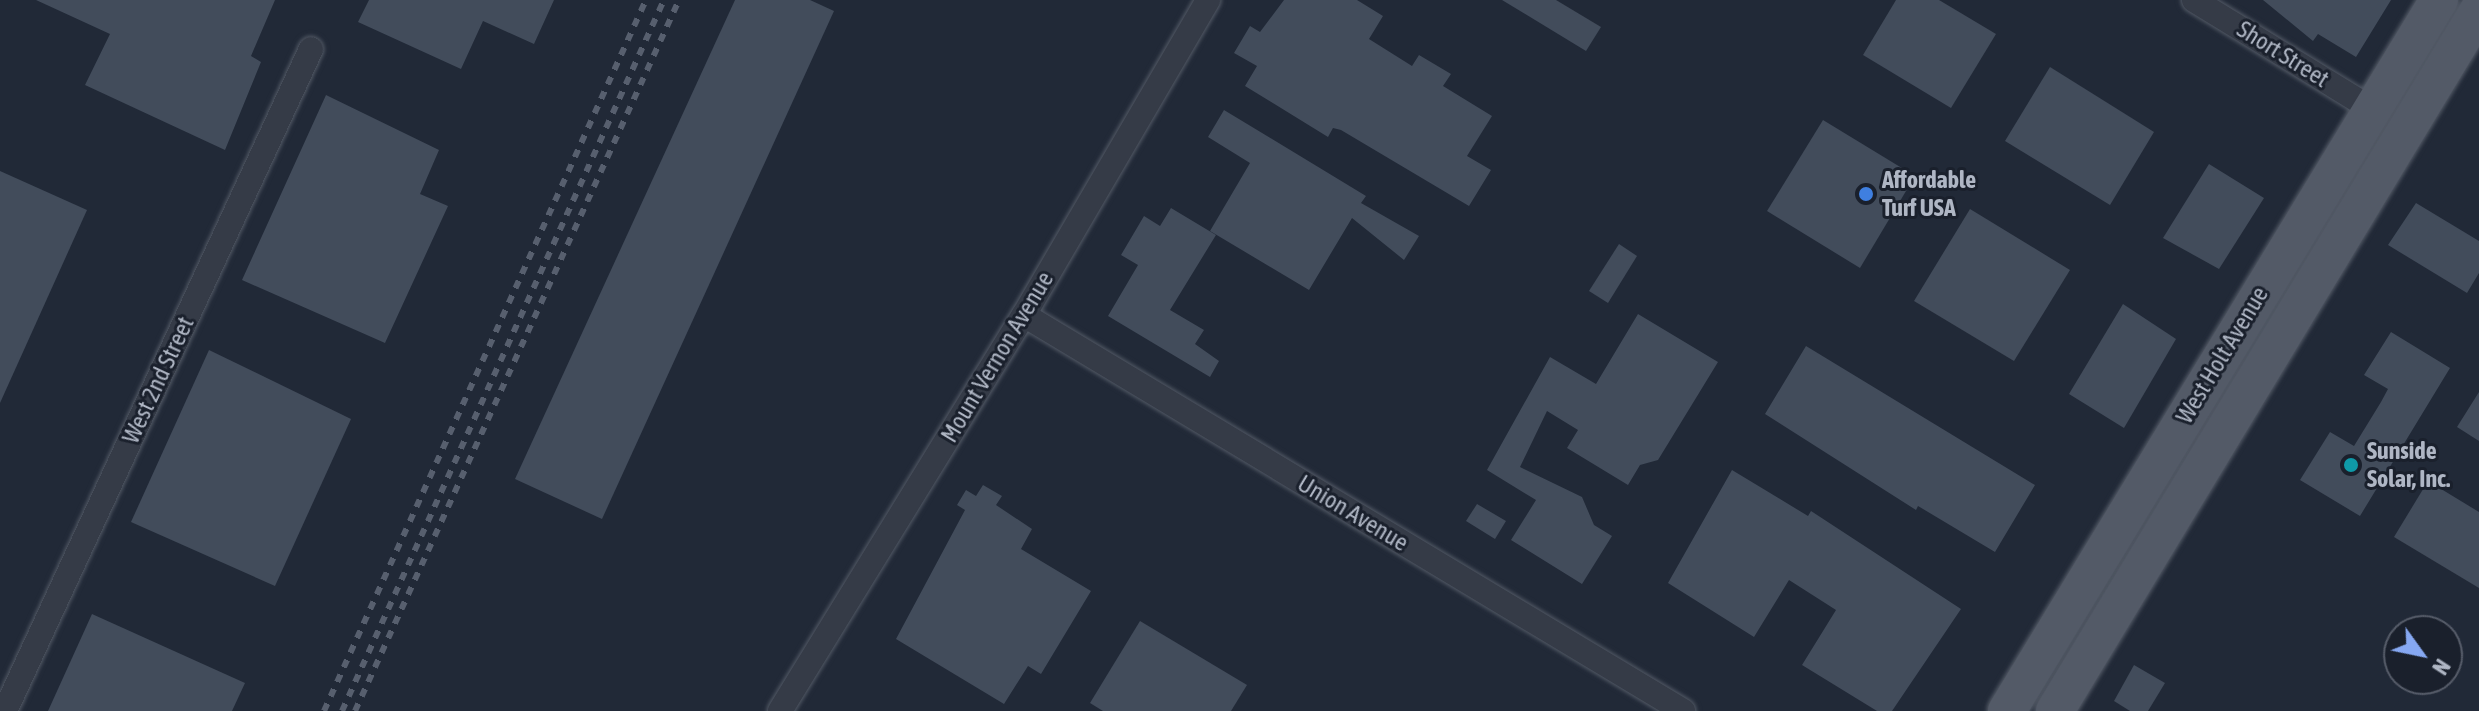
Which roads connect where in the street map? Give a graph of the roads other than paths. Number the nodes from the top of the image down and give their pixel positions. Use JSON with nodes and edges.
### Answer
{"nodes":[{"id":1,"x":1208,"y":0,"type":"edge"},
{"id":2,"x":2194,"y":0,"type":"edge"},
{"id":3,"x":2439,"y":0,"type":"edge"},
{"id":4,"x":2479,"y":10,"type":"edge"},
{"id":5,"x":311,"y":49,"type":"dead end"},
{"id":6,"x":2372,"y":109,"type":"junction"},
{"id":7,"x":2338,"y":165,"type":"junction"},
{"id":8,"x":1024,"y":315,"type":"junction"},
{"id":9,"x":2275,"y":351,"type":"junction"},
{"id":10,"x":5,"y":711,"type":"edge"},
{"id":11,"x":780,"y":711,"type":"edge"},
{"id":12,"x":1683,"y":711,"type":"edge"},
{"id":13,"x":2007,"y":711,"type":"edge"},
{"id":14,"x":2055,"y":711,"type":"edge"}],
"edges":[{"from":1,"to":8,"type":"street","name":"Mount Vernon Avenue"},
{"from":2,"to":6,"type":"street","name":"Short Street"},
{"from":3,"to":6,"type":"main road","name":"West Holt Avenue"},
{"from":4,"to":9,"type":"main road","name":"West Holt Avenue"},
{"from":5,"to":10,"type":"street","name":"West 2nd Street"},
{"from":6,"to":7,"type":"main road","name":"West Holt Avenue"},
{"from":7,"to":9,"type":"main road"},
{"from":7,"to":13,"type":"main road","name":"West Holt Avenue"},
{"from":8,"to":11,"type":"street","name":"Mount Vernon Avenue"},
{"from":8,"to":12,"type":"street","name":"Union Avenue"},
{"from":9,"to":14,"type":"main road","name":"West Holt Avenue"}]}
